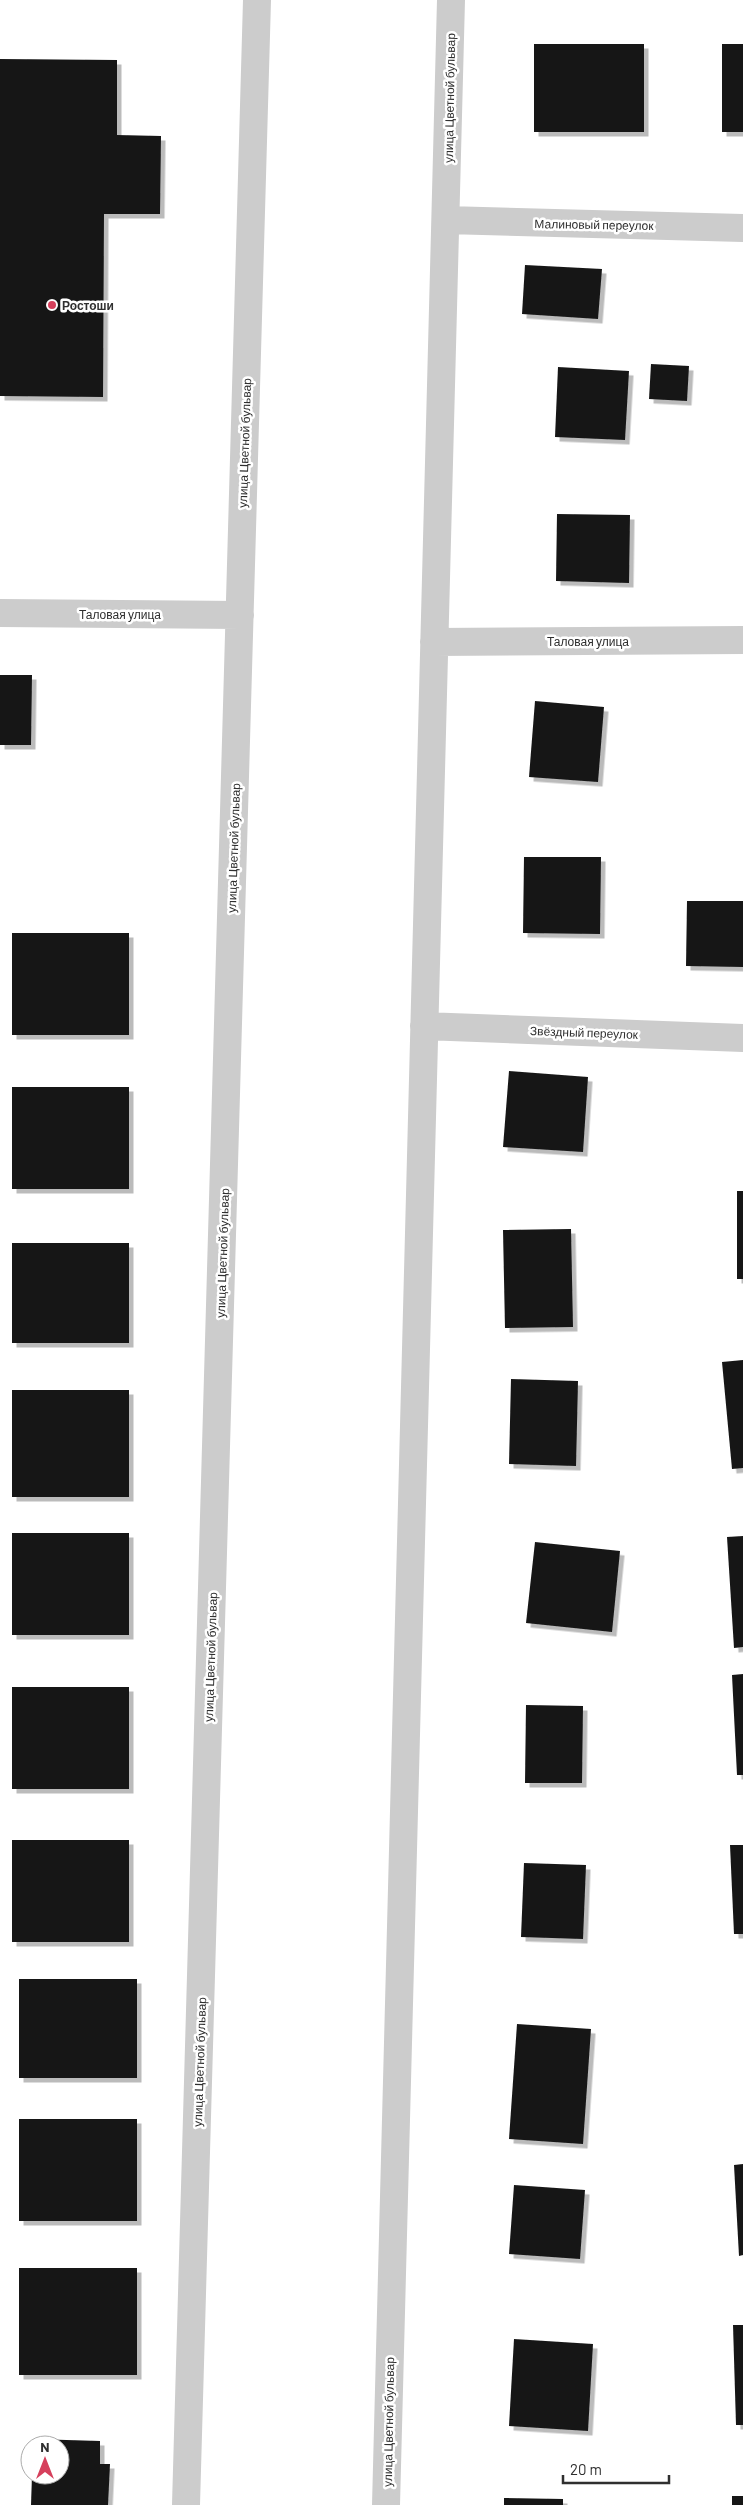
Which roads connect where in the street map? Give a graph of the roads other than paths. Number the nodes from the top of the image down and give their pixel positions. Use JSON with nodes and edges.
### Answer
{"nodes":[{"id":1,"x":257,"y":0,"type":"edge"},
{"id":2,"x":451,"y":0,"type":"edge"},
{"id":3,"x":446,"y":220,"type":"junction"},
{"id":4,"x":743,"y":228,"type":"edge"},
{"id":5,"x":0,"y":613,"type":"edge"},
{"id":6,"x":240,"y":615,"type":"junction"},
{"id":7,"x":743,"y":640,"type":"edge"},
{"id":8,"x":434,"y":642,"type":"junction"},
{"id":9,"x":424,"y":1026,"type":"junction"},
{"id":10,"x":743,"y":1038,"type":"edge"},
{"id":11,"x":186,"y":2505,"type":"edge"},
{"id":12,"x":386,"y":2505,"type":"edge"}],
"edges":[{"from":1,"to":6,"type":"street","name":"улица Цветной бульвар"},
{"from":2,"to":3,"type":"street","name":"улица Цветной бульвар"},
{"from":3,"to":4,"type":"street","name":"Малиновый переулок"},
{"from":3,"to":8,"type":"street","name":"улица Цветной бульвар"},
{"from":5,"to":6,"type":"street","name":"Таловая улица"},
{"from":6,"to":11,"type":"street","name":"улица Цветной бульвар"},
{"from":7,"to":8,"type":"street","name":"Таловая улица"},
{"from":8,"to":9,"type":"street","name":"улица Цветной бульвар"},
{"from":9,"to":10,"type":"street","name":"Звёздный переулок"},
{"from":9,"to":12,"type":"street","name":"улица Цветной бульвар"}]}
